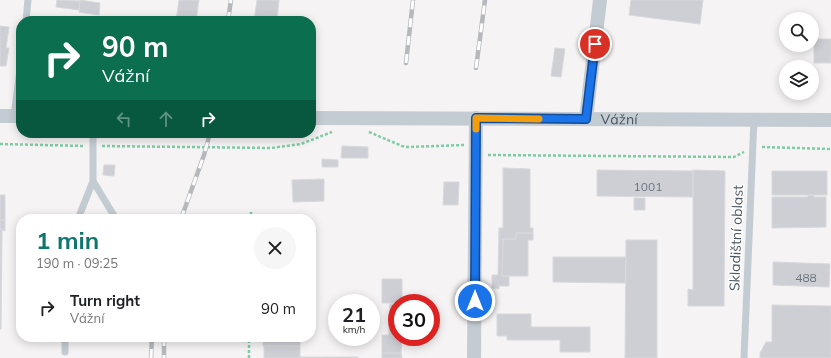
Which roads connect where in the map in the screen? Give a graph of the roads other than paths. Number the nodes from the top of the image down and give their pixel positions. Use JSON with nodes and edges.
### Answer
{"nodes":[{"id":1,"x":28,"y":0,"type":"edge"},
{"id":2,"x":600,"y":0,"type":"edge"},
{"id":3,"x":26,"y":16,"type":"edge"},
{"id":4,"x":0,"y":116,"type":"edge"},
{"id":5,"x":16,"y":116,"type":"edge"},
{"id":6,"x":316,"y":118,"type":"edge"},
{"id":7,"x":476,"y":118,"type":"junction"},
{"id":8,"x":586,"y":119,"type":"junction"},
{"id":9,"x":754,"y":120,"type":"junction"},
{"id":10,"x":831,"y":120,"type":"edge"},
{"id":11,"x":93,"y":138,"type":"edge"},
{"id":12,"x":93,"y":181,"type":"junction"},
{"id":13,"x":80,"y":214,"type":"edge"},
{"id":14,"x":113,"y":214,"type":"edge"},
{"id":15,"x":65,"y":342,"type":"edge"},
{"id":16,"x":65,"y":352,"type":"dead end"},
{"id":17,"x":474,"y":358,"type":"edge"},
{"id":18,"x":744,"y":358,"type":"edge"}],
"edges":[{"from":1,"to":3,"type":"lane"},
{"from":2,"to":8,"type":"street"},
{"from":4,"to":5,"type":"street"},
{"from":6,"to":7,"type":"street","name":"Vážní"},
{"from":7,"to":8,"type":"street","name":"Vážní"},
{"from":7,"to":17,"type":"street"},
{"from":8,"to":9,"type":"street","name":"Vážní"},
{"from":9,"to":10,"type":"street","name":"Vážní"},
{"from":9,"to":18,"type":"lane","name":"Skladištní oblast"},
{"from":11,"to":12,"type":"lane"},
{"from":12,"to":13,"type":"lane"},
{"from":12,"to":14,"type":"lane"},
{"from":15,"to":16,"type":"lane"}]}
